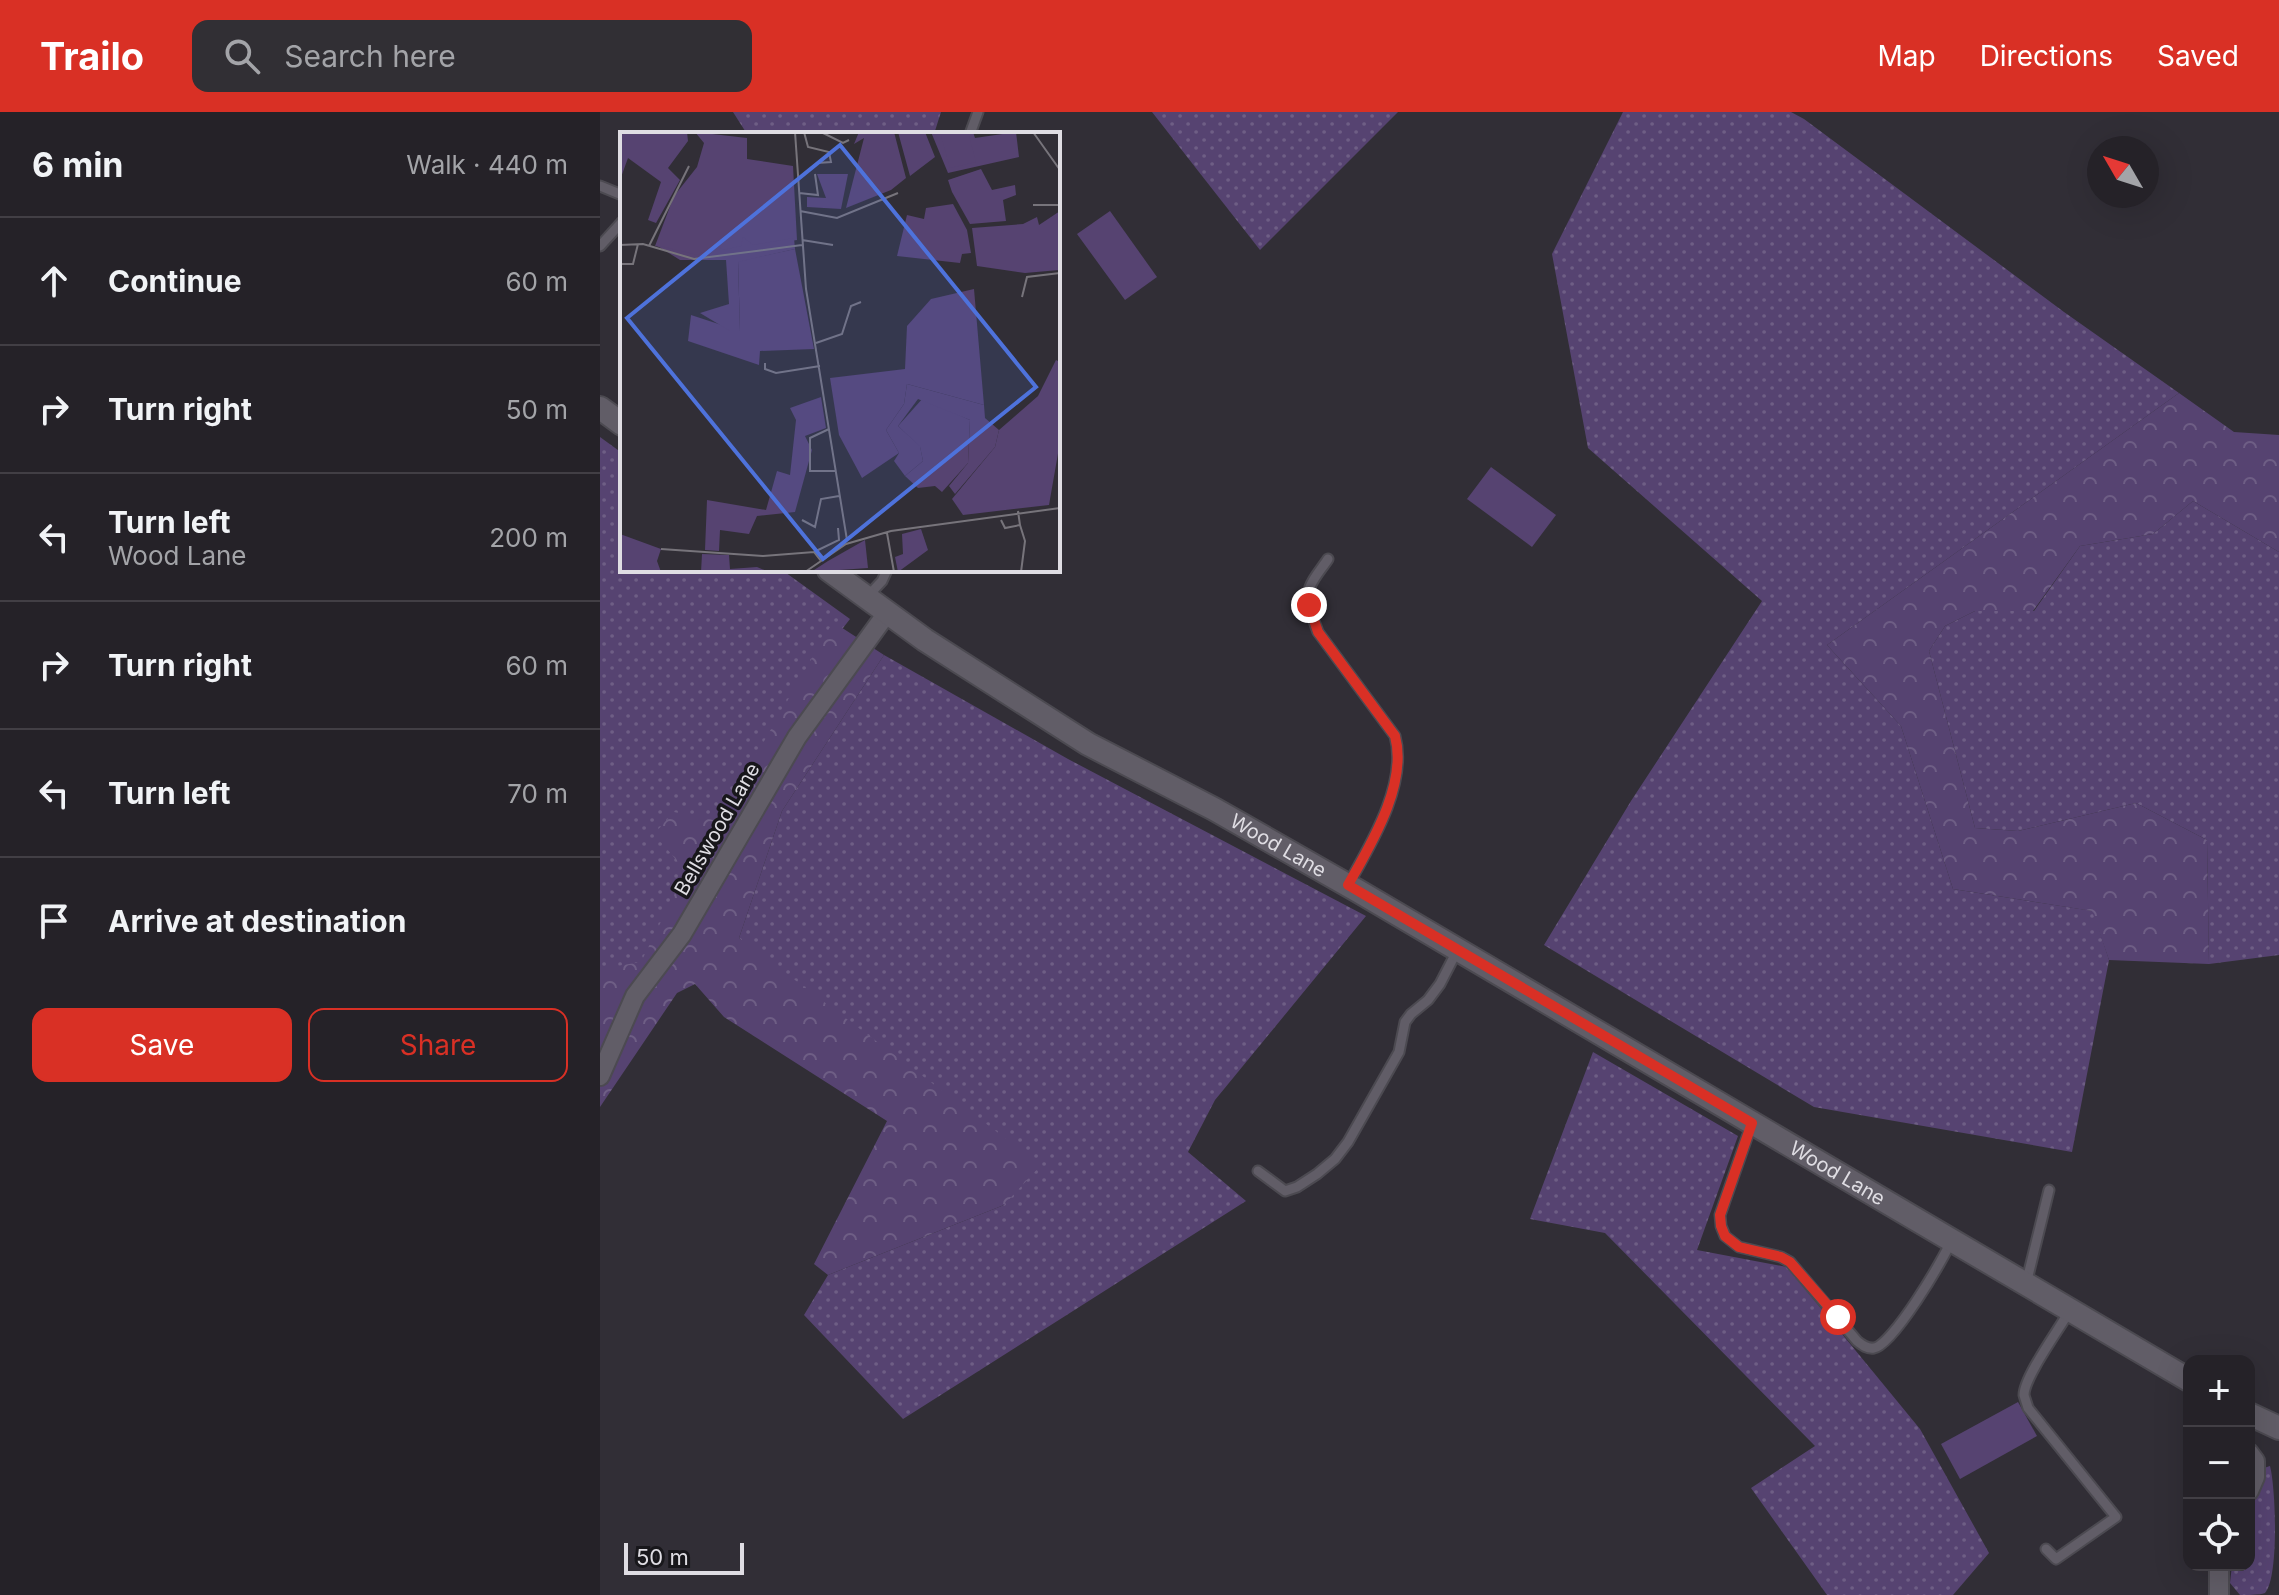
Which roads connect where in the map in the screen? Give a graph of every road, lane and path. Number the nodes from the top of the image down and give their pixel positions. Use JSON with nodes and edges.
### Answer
{"nodes":[{"id":1,"x":978,"y":112,"type":"edge"},
{"id":2,"x":971,"y":132,"type":"edge"},
{"id":3,"x":600,"y":186,"type":"edge"},
{"id":4,"x":620,"y":194,"type":"edge"},
{"id":5,"x":620,"y":224,"type":"edge"},
{"id":6,"x":600,"y":246,"type":"edge"},
{"id":7,"x":600,"y":408,"type":"edge"},
{"id":8,"x":620,"y":423,"type":"edge"},
{"id":9,"x":1328,"y":559,"type":"dead end"},
{"id":10,"x":832,"y":572,"type":"edge"},
{"id":11,"x":886,"y":572,"type":"edge"},
{"id":12,"x":867,"y":597,"type":"junction"},
{"id":13,"x":887,"y":613,"type":"junction"},
{"id":14,"x":1348,"y":885,"type":"junction"},
{"id":15,"x":1458,"y":949,"type":"junction"},
{"id":16,"x":600,"y":1076,"type":"edge"},
{"id":17,"x":1752,"y":1123,"type":"junction"},
{"id":18,"x":1258,"y":1171,"type":"dead end"},
{"id":19,"x":2049,"y":1190,"type":"dead end"},
{"id":20,"x":1951,"y":1241,"type":"junction"},
{"id":21,"x":2026,"y":1284,"type":"junction"},
{"id":22,"x":2070,"y":1310,"type":"junction"},
{"id":23,"x":2183,"y":1376,"type":"edge"},
{"id":24,"x":2255,"y":1417,"type":"edge"},
{"id":25,"x":2279,"y":1428,"type":"edge"},
{"id":26,"x":2046,"y":1549,"type":"dead end"},
{"id":27,"x":2219,"y":1571,"type":"edge"},
{"id":28,"x":2219,"y":1595,"type":"edge"}],
"edges":[{"from":1,"to":2,"type":"lane"},
{"from":3,"to":4,"type":"lane"},
{"from":5,"to":6,"type":"lane"},
{"from":7,"to":8,"type":"street"},
{"from":9,"to":14,"type":"lane"},
{"from":10,"to":12,"type":"street","name":"Wood Lane"},
{"from":11,"to":12,"type":"lane"},
{"from":12,"to":13,"type":"street","name":"Wood Lane"},
{"from":13,"to":14,"type":"street","name":"Wood Lane"},
{"from":13,"to":16,"type":"street","name":"Bellswood Lane"},
{"from":14,"to":15,"type":"street","name":"Wood Lane"},
{"from":15,"to":17,"type":"street","name":"Wood Lane"},
{"from":15,"to":18,"type":"lane"},
{"from":17,"to":20,"type":"street","name":"Wood Lane"},
{"from":17,"to":20,"type":"lane"},
{"from":19,"to":21,"type":"lane"},
{"from":20,"to":21,"type":"street","name":"Wood Lane"},
{"from":21,"to":22,"type":"street","name":"Wood Lane"},
{"from":22,"to":23,"type":"street","name":"Wood Lane"},
{"from":22,"to":26,"type":"lane"},
{"from":24,"to":25,"type":"street"},
{"from":27,"to":28,"type":"street"}]}
